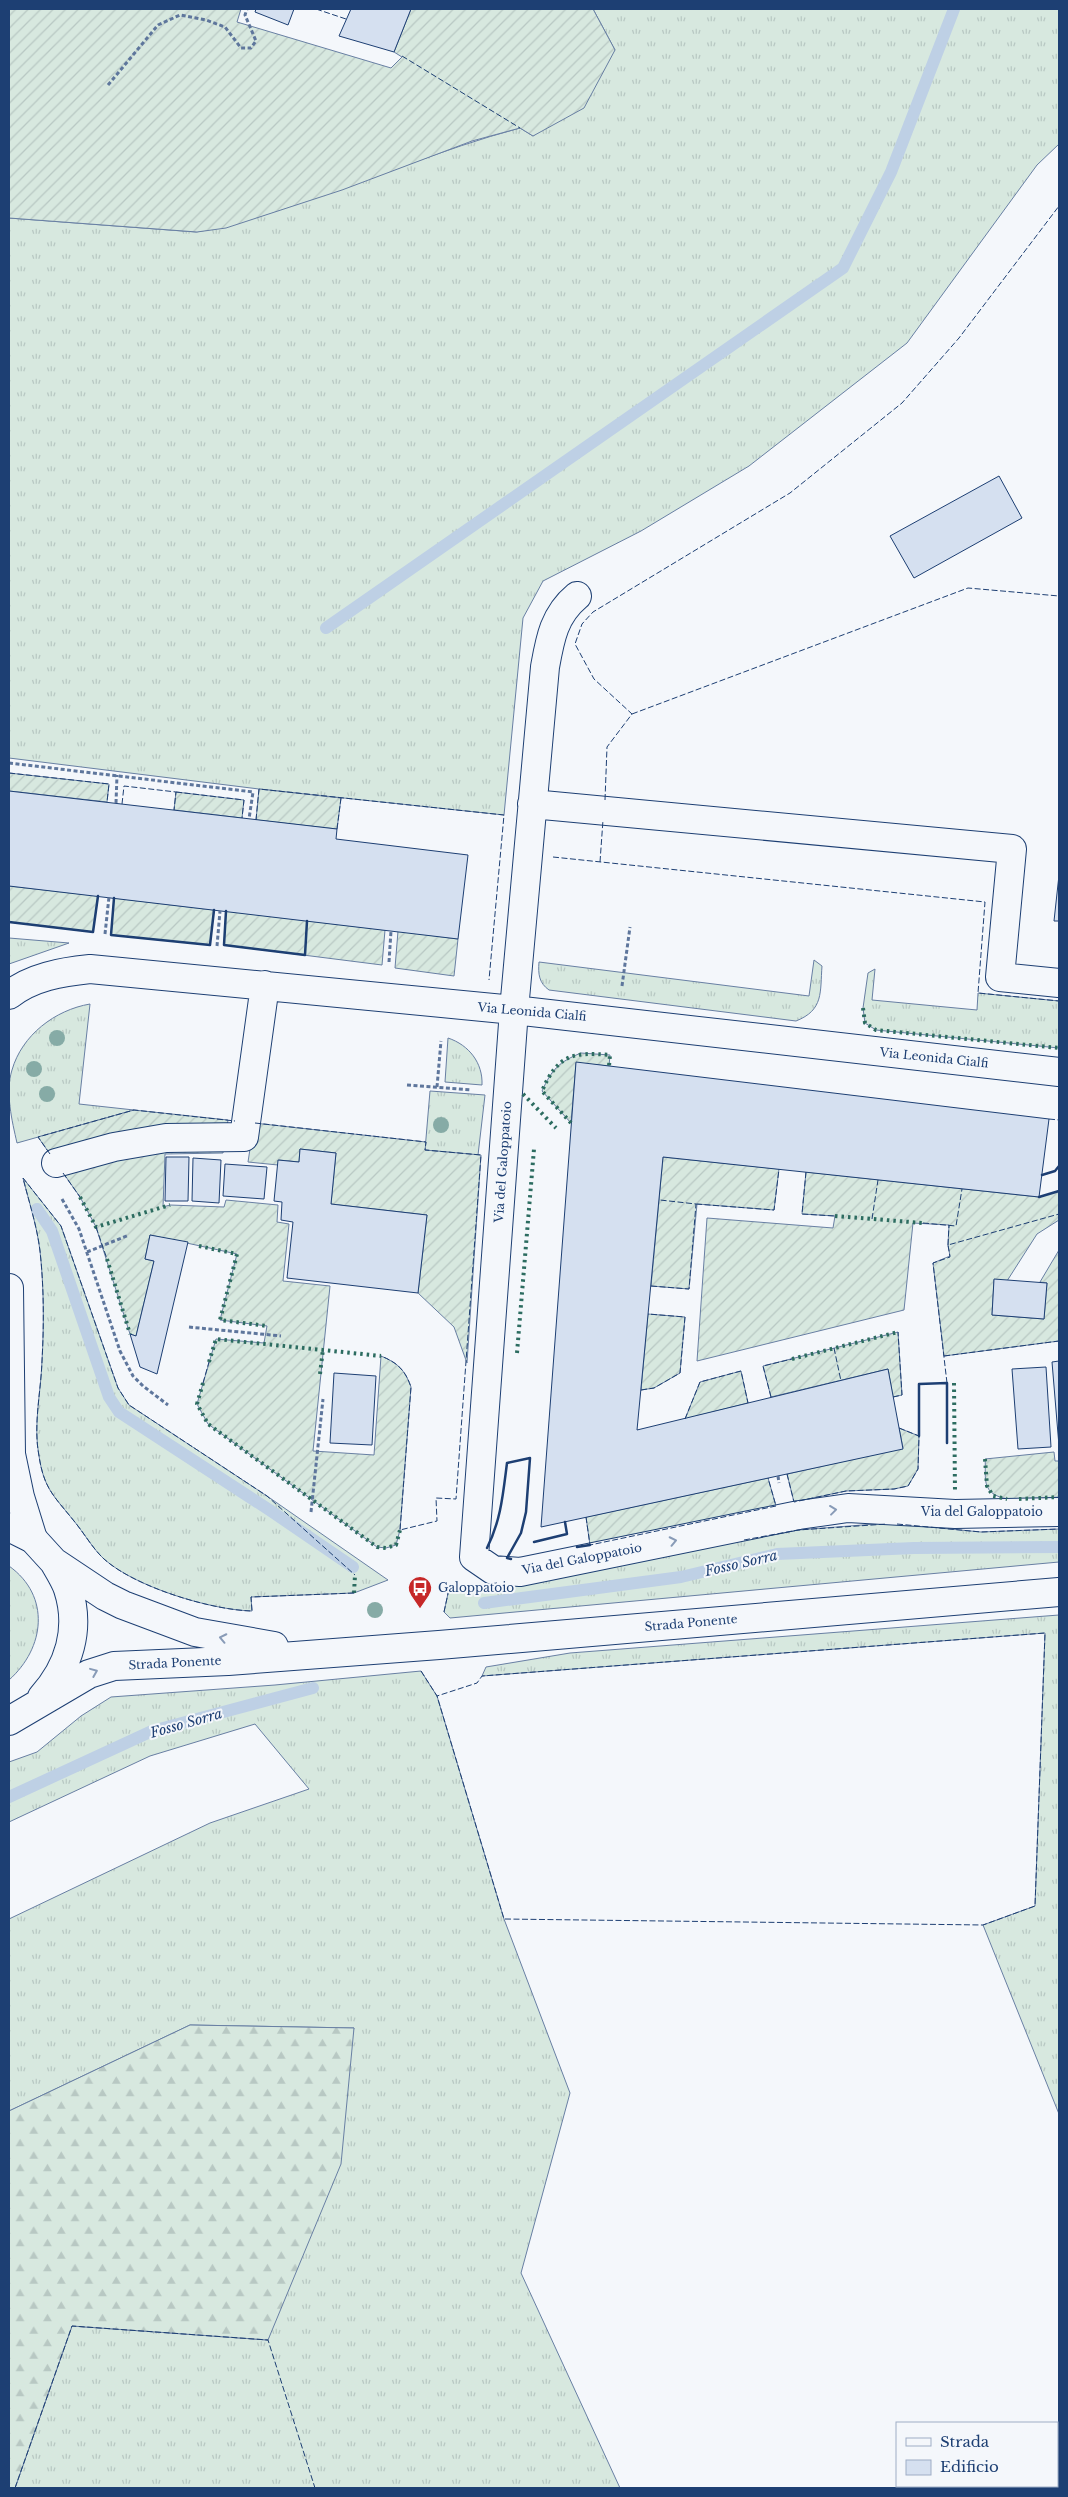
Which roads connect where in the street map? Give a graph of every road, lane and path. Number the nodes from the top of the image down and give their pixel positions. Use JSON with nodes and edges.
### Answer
{"nodes":[{"id":1,"x":248,"y":9,"type":"edge"},
{"id":2,"x":108,"y":85,"type":"dead end"},
{"id":3,"x":577,"y":596,"type":"dead end"},
{"id":4,"x":9,"y":763,"type":"edge"},
{"id":5,"x":117,"y":776,"type":"junction"},
{"id":6,"x":116,"y":803,"type":"dead end"},
{"id":7,"x":532,"y":804,"type":"junction"},
{"id":8,"x":249,"y":819,"type":"dead end"},
{"id":9,"x":109,"y":897,"type":"dead end"},
{"id":10,"x":220,"y":911,"type":"dead end"},
{"id":11,"x":630,"y":927,"type":"dead end"},
{"id":12,"x":391,"y":931,"type":"dead end"},
{"id":13,"x":104,"y":942,"type":"dead end"},
{"id":14,"x":216,"y":954,"type":"dead end"},
{"id":15,"x":388,"y":964,"type":"dead end"},
{"id":16,"x":1059,"y":983,"type":"edge"},
{"id":17,"x":622,"y":984,"type":"dead end"},
{"id":18,"x":265,"y":985,"type":"junction"},
{"id":19,"x":9,"y":995,"type":"edge"},
{"id":20,"x":514,"y":1010,"type":"junction"},
{"id":21,"x":441,"y":1038,"type":"dead end"},
{"id":22,"x":1059,"y":1072,"type":"edge"},
{"id":23,"x":407,"y":1085,"type":"dead end"},
{"id":24,"x":437,"y":1087,"type":"junction"},
{"id":25,"x":480,"y":1090,"type":"dead end"},
{"id":26,"x":56,"y":1163,"type":"dead end"},
{"id":27,"x":58,"y":1192,"type":"dead end"},
{"id":28,"x":129,"y":1235,"type":"dead end"},
{"id":29,"x":87,"y":1252,"type":"junction"},
{"id":30,"x":9,"y":1288,"type":"edge"},
{"id":31,"x":189,"y":1327,"type":"dead end"},
{"id":32,"x":281,"y":1336,"type":"dead end"},
{"id":33,"x":9,"y":1397,"type":"edge"},
{"id":34,"x":323,"y":1399,"type":"dead end"},
{"id":35,"x":168,"y":1405,"type":"dead end"},
{"id":36,"x":311,"y":1512,"type":"dead end"},
{"id":37,"x":1059,"y":1512,"type":"edge"},
{"id":38,"x":9,"y":1526,"type":"edge"},
{"id":39,"x":33,"y":1539,"type":"junction"},
{"id":40,"x":54,"y":1562,"type":"junction"},
{"id":41,"x":1059,"y":1592,"type":"edge"},
{"id":42,"x":323,"y":1653,"type":"junction"},
{"id":43,"x":36,"y":1704,"type":"junction"},
{"id":44,"x":9,"y":1721,"type":"edge"}],
"edges":[{"from":1,"to":2,"type":"path"},
{"from":3,"to":7,"type":"street","name":"Via del Galoppatoio"},
{"from":4,"to":5,"type":"path"},
{"from":5,"to":6,"type":"path"},
{"from":5,"to":8,"type":"path"},
{"from":7,"to":16,"type":"street"},
{"from":7,"to":20,"type":"street","name":"Via del Galoppatoio"},
{"from":9,"to":13,"type":"path"},
{"from":10,"to":14,"type":"path"},
{"from":11,"to":17,"type":"path"},
{"from":12,"to":15,"type":"path"},
{"from":18,"to":19,"type":"street","name":"Via Leonida Cialfi"},
{"from":18,"to":20,"type":"street","name":"Via Leonida Cialfi"},
{"from":18,"to":26,"type":"street"},
{"from":20,"to":22,"type":"street","name":"Via Leonida Cialfi"},
{"from":20,"to":37,"type":"street","name":"Via del Galoppatoio","one_way":true},
{"from":21,"to":24,"type":"path"},
{"from":23,"to":24,"type":"path"},
{"from":24,"to":25,"type":"path"},
{"from":27,"to":29,"type":"path"},
{"from":28,"to":29,"type":"path"},
{"from":29,"to":35,"type":"path"},
{"from":30,"to":33,"type":"street"},
{"from":31,"to":32,"type":"path"},
{"from":33,"to":39,"type":"street"},
{"from":34,"to":36,"type":"path"},
{"from":38,"to":39,"type":"street","name":"Strada Ponente"},
{"from":39,"to":40,"type":"street","name":"Strada Ponente"},
{"from":42,"to":40,"type":"street","name":"Strada Ponente","one_way":true},
{"from":40,"to":43,"type":"street","name":"Strada Ponente"},
{"from":41,"to":42,"type":"street","name":"Strada Ponente"},
{"from":43,"to":42,"type":"street","name":"Strada Ponente","one_way":true},
{"from":43,"to":44,"type":"street","name":"Strada Ponente"}]}
